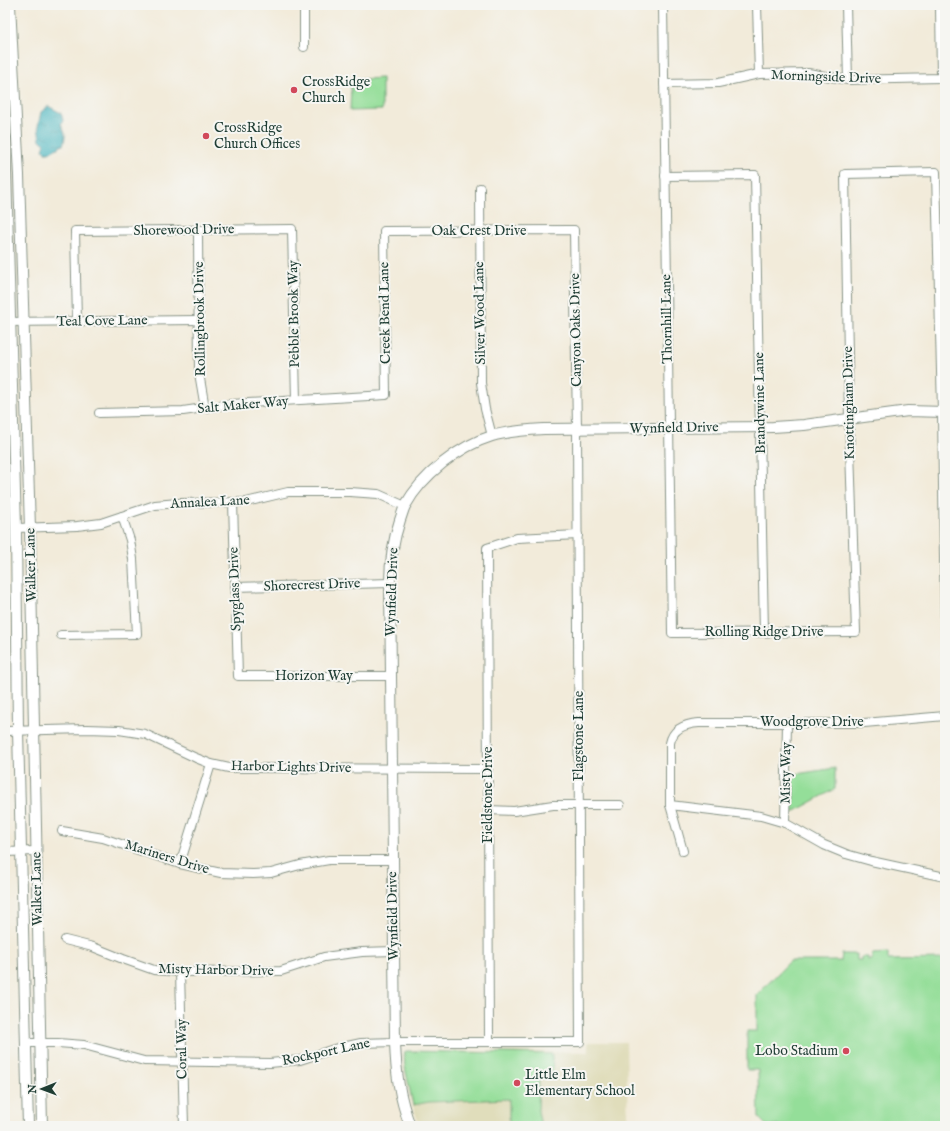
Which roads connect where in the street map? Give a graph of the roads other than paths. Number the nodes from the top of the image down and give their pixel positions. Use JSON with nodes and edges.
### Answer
{"nodes":[{"id":1,"x":10,"y":5,"type":"edge"},
{"id":2,"x":304,"y":5,"type":"edge"},
{"id":3,"x":663,"y":5,"type":"edge"},
{"id":4,"x":757,"y":5,"type":"edge"},
{"id":5,"x":846,"y":5,"type":"edge"},
{"id":6,"x":940,"y":5,"type":"edge"},
{"id":7,"x":8,"y":40,"type":"edge"},
{"id":8,"x":304,"y":47,"type":"dead end"},
{"id":9,"x":760,"y":74,"type":"junction"},
{"id":10,"x":848,"y":80,"type":"junction"},
{"id":11,"x":664,"y":84,"type":"junction"},
{"id":12,"x":5,"y":137,"type":"edge"},
{"id":13,"x":7,"y":176,"type":"junction"},
{"id":14,"x":19,"y":176,"type":"junction"},
{"id":15,"x":665,"y":176,"type":"junction"},
{"id":16,"x":480,"y":188,"type":"dead end"},
{"id":17,"x":292,"y":229,"type":"joint"},
{"id":18,"x":198,"y":230,"type":"junction"},
{"id":19,"x":574,"y":230,"type":"joint"},
{"id":20,"x":384,"y":231,"type":"joint"},
{"id":21,"x":479,"y":231,"type":"junction"},
{"id":22,"x":199,"y":320,"type":"junction"},
{"id":23,"x":77,"y":321,"type":"junction"},
{"id":24,"x":14,"y":322,"type":"edge"},
{"id":25,"x":386,"y":394,"type":"joint"},
{"id":26,"x":296,"y":400,"type":"junction"},
{"id":27,"x":205,"y":408,"type":"junction"},
{"id":28,"x":944,"y":412,"type":"edge"},
{"id":29,"x":99,"y":413,"type":"dead end"},
{"id":30,"x":849,"y":419,"type":"junction"},
{"id":31,"x":760,"y":427,"type":"junction"},
{"id":32,"x":669,"y":428,"type":"junction"},
{"id":33,"x":577,"y":429,"type":"junction"},
{"id":34,"x":492,"y":436,"type":"junction"},
{"id":35,"x":233,"y":502,"type":"junction"},
{"id":36,"x":405,"y":506,"type":"junction"},
{"id":37,"x":122,"y":516,"type":"junction"},
{"id":38,"x":22,"y":528,"type":"junction"},
{"id":39,"x":578,"y":535,"type":"junction"},
{"id":40,"x":390,"y":583,"type":"junction"},
{"id":41,"x":235,"y":588,"type":"junction"},
{"id":42,"x":764,"y":632,"type":"junction"},
{"id":43,"x":856,"y":632,"type":"joint"},
{"id":44,"x":945,"y":632,"type":"edge"},
{"id":45,"x":672,"y":633,"type":"joint"},
{"id":46,"x":61,"y":635,"type":"dead end"},
{"id":47,"x":238,"y":676,"type":"joint"},
{"id":48,"x":391,"y":676,"type":"junction"},
{"id":49,"x":945,"y":716,"type":"edge"},
{"id":50,"x":787,"y":723,"type":"junction"},
{"id":51,"x":5,"y":731,"type":"edge"},
{"id":52,"x":26,"y":731,"type":"junction"},
{"id":53,"x":211,"y":764,"type":"junction"},
{"id":54,"x":392,"y":768,"type":"junction"},
{"id":55,"x":488,"y":769,"type":"junction"},
{"id":56,"x":579,"y":804,"type":"junction"},
{"id":57,"x":620,"y":805,"type":"dead end"},
{"id":58,"x":670,"y":805,"type":"junction"},
{"id":59,"x":488,"y":810,"type":"junction"},
{"id":60,"x":785,"y":823,"type":"junction"},
{"id":61,"x":62,"y":831,"type":"dead end"},
{"id":62,"x":21,"y":851,"type":"junction"},
{"id":63,"x":34,"y":851,"type":"junction"},
{"id":64,"x":683,"y":851,"type":"dead end"},
{"id":65,"x":5,"y":852,"type":"edge"},
{"id":66,"x":393,"y":860,"type":"junction"},
{"id":67,"x":180,"y":864,"type":"junction"},
{"id":68,"x":945,"y":877,"type":"edge"},
{"id":69,"x":65,"y":940,"type":"dead end"},
{"id":70,"x":394,"y":951,"type":"junction"},
{"id":71,"x":180,"y":972,"type":"junction"},
{"id":72,"x":395,"y":1042,"type":"junction"},
{"id":73,"x":489,"y":1042,"type":"junction"},
{"id":74,"x":580,"y":1042,"type":"joint"},
{"id":75,"x":33,"y":1043,"type":"junction"},
{"id":76,"x":182,"y":1062,"type":"junction"},
{"id":77,"x":28,"y":1126,"type":"edge"},
{"id":78,"x":42,"y":1126,"type":"edge"},
{"id":79,"x":184,"y":1126,"type":"edge"},
{"id":80,"x":410,"y":1126,"type":"edge"}],
"edges":[{"from":1,"to":7,"type":"street","name":"Walker Lane"},
{"from":2,"to":8,"type":"street"},
{"from":3,"to":11,"type":"street","name":"Thornhill Lane"},
{"from":4,"to":9,"type":"street"},
{"from":5,"to":10,"type":"street"},
{"from":6,"to":10,"type":"street","name":"Morningside Drive"},
{"from":7,"to":14,"type":"street","name":"Walker Lane"},
{"from":9,"to":10,"type":"street","name":"Morningside Drive"},
{"from":9,"to":11,"type":"street","name":"Morningside Drive"},
{"from":11,"to":15,"type":"street","name":"Thornhill Lane"},
{"from":12,"to":13,"type":"street","name":"Walker Lane"},
{"from":13,"to":14,"type":"street"},
{"from":13,"to":24,"type":"street","name":"Walker Lane"},
{"from":14,"to":24,"type":"street","name":"Walker Lane"},
{"from":15,"to":31,"type":"street","name":"Brandywine Lane"},
{"from":15,"to":32,"type":"street","name":"Thornhill Lane"},
{"from":16,"to":21,"type":"street","name":"Silver Wood Lane"},
{"from":17,"to":18,"type":"street","name":"Shorewood Drive"},
{"from":17,"to":26,"type":"street","name":"Pebble Brook Way"},
{"from":18,"to":22,"type":"street","name":"Rollingbrook Drive"},
{"from":18,"to":23,"type":"street","name":"Shorewood Drive"},
{"from":19,"to":21,"type":"street","name":"Oak Crest Drive"},
{"from":19,"to":33,"type":"street","name":"Canyon Oaks Drive"},
{"from":20,"to":21,"type":"street","name":"Oak Crest Drive"},
{"from":20,"to":25,"type":"street","name":"Creek Bend Lane"},
{"from":21,"to":34,"type":"street","name":"Silver Wood Lane"},
{"from":22,"to":23,"type":"street","name":"Teal Cove Lane"},
{"from":22,"to":27,"type":"street","name":"Rollingbrook Drive"},
{"from":23,"to":24,"type":"street","name":"Teal Cove Lane"},
{"from":24,"to":38,"type":"street","name":"Walker Lane"},
{"from":24,"to":38,"type":"street","name":"Walker Lane"},
{"from":25,"to":26,"type":"street","name":"Salt Maker Way"},
{"from":26,"to":27,"type":"street","name":"Salt Maker Way"},
{"from":27,"to":29,"type":"street","name":"Salt Maker Way"},
{"from":28,"to":30,"type":"street","name":"Wynfield Drive"},
{"from":28,"to":30,"type":"street","name":"Knottingham Drive"},
{"from":28,"to":44,"type":"street"},
{"from":30,"to":31,"type":"street","name":"Wynfield Drive"},
{"from":30,"to":43,"type":"street","name":"Knottingham Drive"},
{"from":31,"to":32,"type":"street","name":"Wynfield Drive"},
{"from":31,"to":42,"type":"street","name":"Brandywine Lane"},
{"from":32,"to":33,"type":"street","name":"Wynfield Drive"},
{"from":32,"to":45,"type":"street","name":"Thornhill Lane"},
{"from":33,"to":34,"type":"street","name":"Wynfield Drive"},
{"from":33,"to":39,"type":"street","name":"Flagstone Lane"},
{"from":34,"to":36,"type":"street","name":"Wynfield Drive"},
{"from":35,"to":36,"type":"street","name":"Annalea Lane"},
{"from":35,"to":37,"type":"street","name":"Annalea Lane"},
{"from":35,"to":41,"type":"street","name":"Spyglass Drive"},
{"from":36,"to":40,"type":"street","name":"Wynfield Drive"},
{"from":37,"to":38,"type":"street","name":"Annalea Lane"},
{"from":37,"to":46,"type":"street"},
{"from":38,"to":52,"type":"street","name":"Walker Lane"},
{"from":38,"to":52,"type":"street","name":"Walker Lane"},
{"from":39,"to":55,"type":"street","name":"Fieldstone Drive"},
{"from":39,"to":56,"type":"street","name":"Flagstone Lane"},
{"from":40,"to":41,"type":"street","name":"Shorecrest Drive"},
{"from":40,"to":48,"type":"street","name":"Wynfield Drive"},
{"from":41,"to":47,"type":"street","name":"Spyglass Drive"},
{"from":42,"to":43,"type":"street","name":"Rolling Ridge Drive"},
{"from":42,"to":45,"type":"street","name":"Rolling Ridge Drive"},
{"from":47,"to":48,"type":"street","name":"Horizon Way"},
{"from":48,"to":54,"type":"street","name":"Wynfield Drive"},
{"from":49,"to":50,"type":"street","name":"Woodgrove Drive"},
{"from":50,"to":58,"type":"street","name":"Woodgrove Drive"},
{"from":50,"to":60,"type":"street","name":"Misty Way"},
{"from":51,"to":52,"type":"street","name":"Harbor Lights Drive"},
{"from":52,"to":53,"type":"street","name":"Harbor Lights Drive"},
{"from":52,"to":62,"type":"street","name":"Walker Lane"},
{"from":52,"to":63,"type":"street","name":"Walker Lane"},
{"from":53,"to":54,"type":"street","name":"Harbor Lights Drive"},
{"from":53,"to":67,"type":"street"},
{"from":54,"to":55,"type":"street","name":"Harbor Lights Drive"},
{"from":54,"to":66,"type":"street","name":"Wynfield Drive"},
{"from":55,"to":59,"type":"street","name":"Fieldstone Drive"},
{"from":56,"to":57,"type":"street"},
{"from":56,"to":59,"type":"street"},
{"from":56,"to":74,"type":"street","name":"Flagstone Lane"},
{"from":58,"to":60,"type":"street"},
{"from":58,"to":64,"type":"street"},
{"from":59,"to":73,"type":"street","name":"Fieldstone Drive"},
{"from":60,"to":68,"type":"street"},
{"from":61,"to":67,"type":"street","name":"Mariners Drive"},
{"from":62,"to":63,"type":"street"},
{"from":62,"to":65,"type":"street"},
{"from":62,"to":75,"type":"street","name":"Walker Lane"},
{"from":63,"to":75,"type":"street","name":"Walker Lane"},
{"from":66,"to":67,"type":"street","name":"Mariners Drive"},
{"from":66,"to":70,"type":"street","name":"Wynfield Drive"},
{"from":69,"to":71,"type":"street","name":"Misty Harbor Drive"},
{"from":70,"to":71,"type":"street","name":"Misty Harbor Drive"},
{"from":70,"to":72,"type":"street","name":"Wynfield Drive"},
{"from":71,"to":76,"type":"street","name":"Coral Way"},
{"from":72,"to":73,"type":"street","name":"Rockport Lane"},
{"from":72,"to":76,"type":"street","name":"Rockport Lane"},
{"from":72,"to":80,"type":"street","name":"Wynfield Drive"},
{"from":73,"to":74,"type":"street","name":"Rockport Lane"},
{"from":75,"to":76,"type":"street","name":"Rockport Lane"},
{"from":75,"to":77,"type":"street","name":"Walker Lane"},
{"from":75,"to":78,"type":"street","name":"Walker Lane"},
{"from":76,"to":79,"type":"street","name":"Coral Way"}]}
